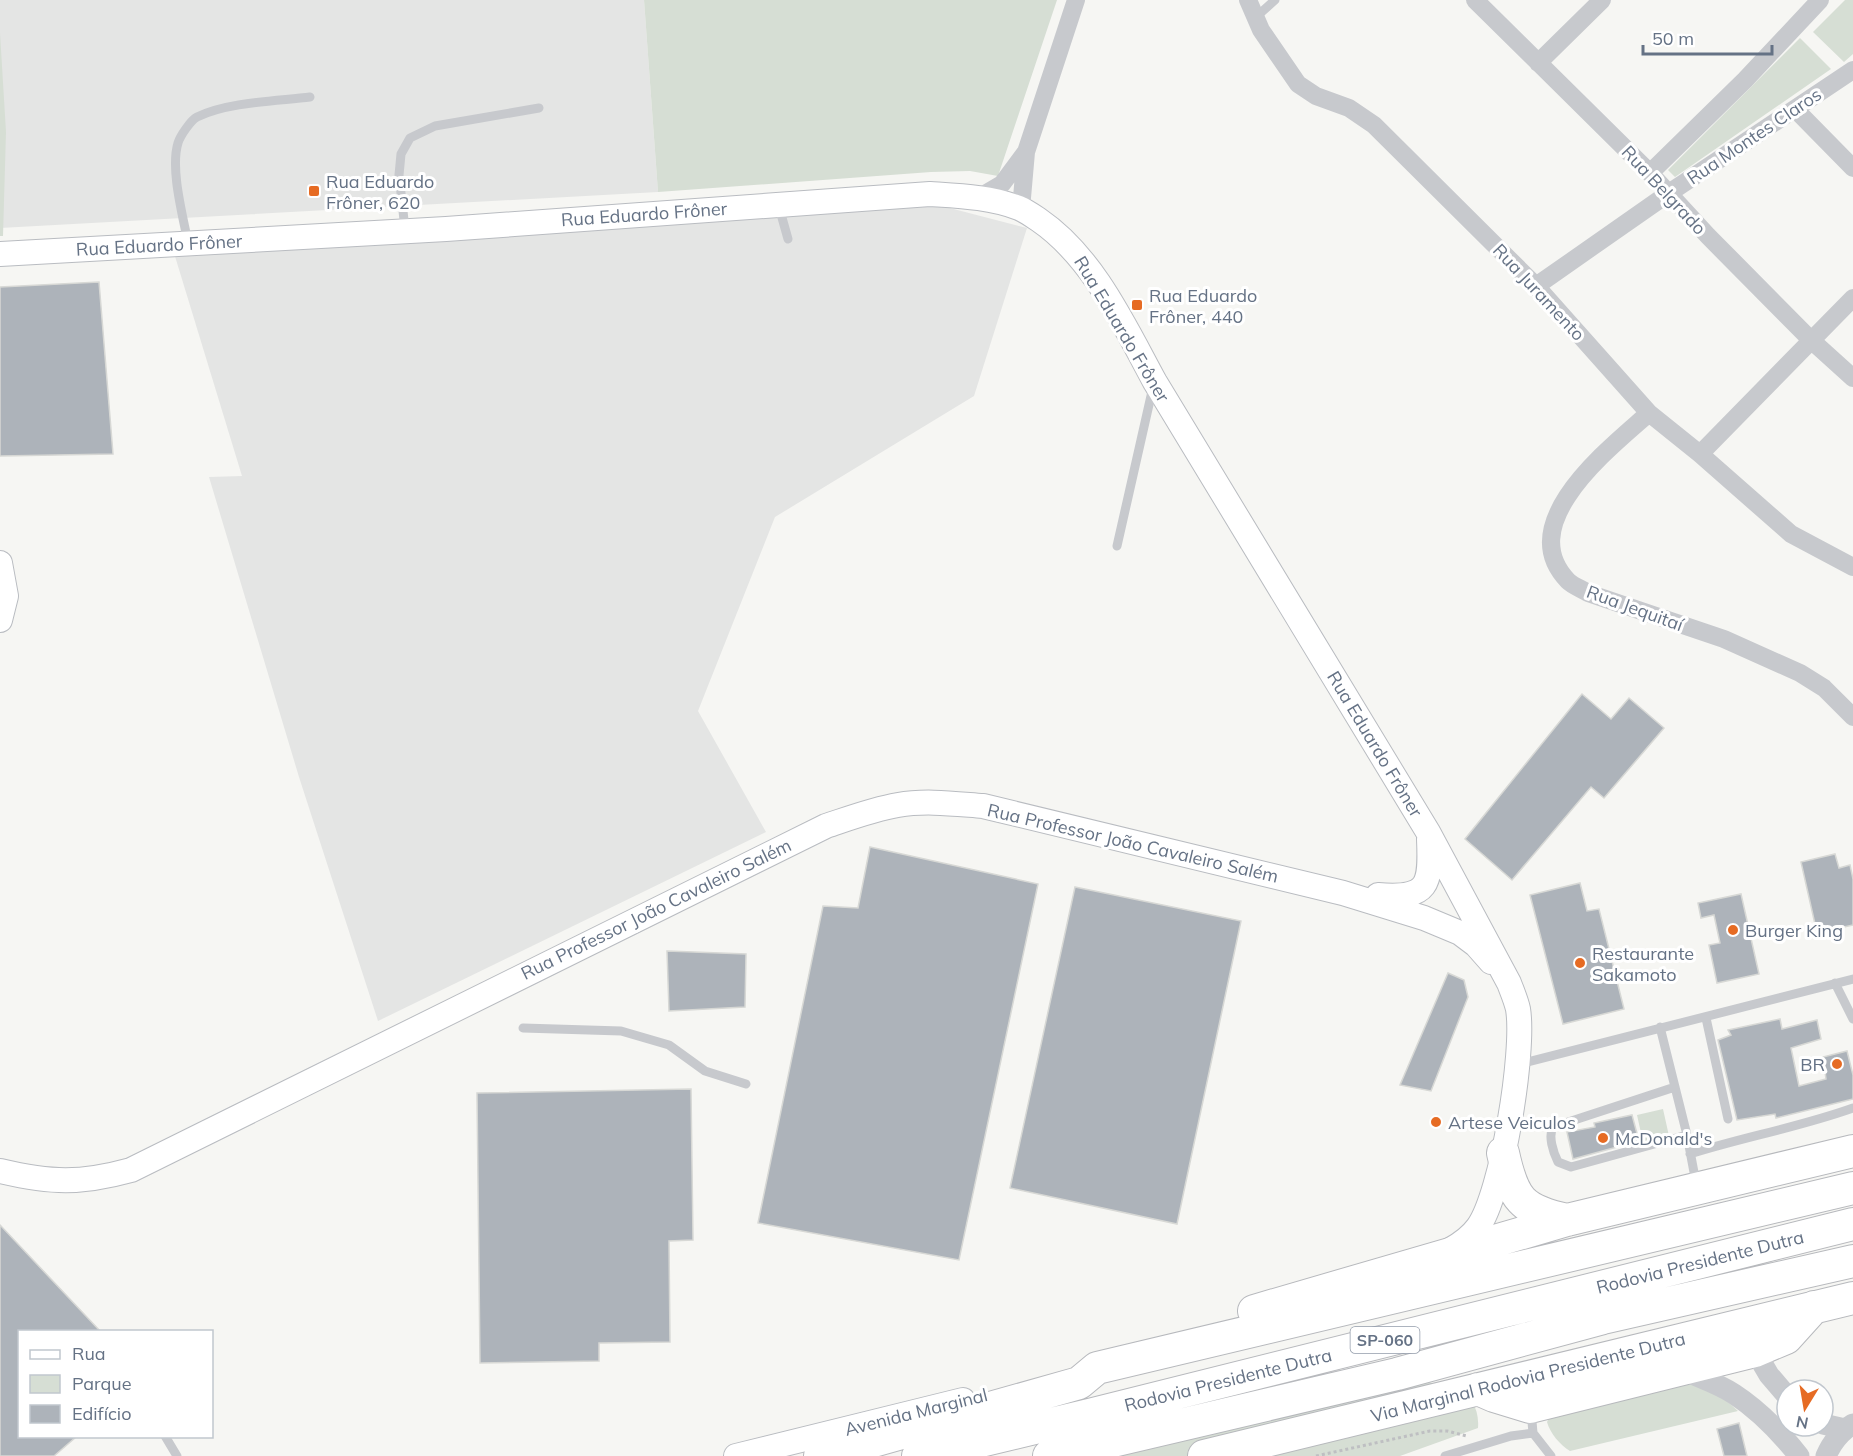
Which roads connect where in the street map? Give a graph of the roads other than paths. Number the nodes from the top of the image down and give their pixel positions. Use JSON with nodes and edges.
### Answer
{"nodes":[{"id":1,"x":1076,"y":0,"type":"edge"},
{"id":2,"x":1248,"y":0,"type":"edge"},
{"id":3,"x":1275,"y":0,"type":"edge"},
{"id":4,"x":1475,"y":0,"type":"edge"},
{"id":5,"x":1602,"y":0,"type":"edge"},
{"id":6,"x":1820,"y":0,"type":"edge"},
{"id":7,"x":1256,"y":17,"type":"junction"},
{"id":8,"x":1538,"y":63,"type":"junction"},
{"id":9,"x":1853,"y":70,"type":"edge"},
{"id":10,"x":310,"y":97,"type":"dead end"},
{"id":11,"x":539,"y":108,"type":"dead end"},
{"id":12,"x":1795,"y":109,"type":"junction"},
{"id":13,"x":1026,"y":152,"type":"junction"},
{"id":14,"x":1853,"y":168,"type":"edge"},
{"id":15,"x":1650,"y":173,"type":"junction"},
{"id":16,"x":1669,"y":193,"type":"junction"},
{"id":17,"x":980,"y":197,"type":"junction"},
{"id":18,"x":778,"y":203,"type":"junction"},
{"id":19,"x":1021,"y":209,"type":"junction"},
{"id":20,"x":405,"y":231,"type":"junction"},
{"id":21,"x":788,"y":239,"type":"dead end"},
{"id":22,"x":188,"y":243,"type":"junction"},
{"id":23,"x":0,"y":254,"type":"edge"},
{"id":24,"x":1536,"y":286,"type":"junction"},
{"id":25,"x":1853,"y":298,"type":"edge"},
{"id":26,"x":1810,"y":340,"type":"junction"},
{"id":27,"x":1853,"y":378,"type":"edge"},
{"id":28,"x":1155,"y":382,"type":"junction"},
{"id":29,"x":1649,"y":413,"type":"junction"},
{"id":30,"x":1700,"y":454,"type":"junction"},
{"id":31,"x":1118,"y":546,"type":"dead end"},
{"id":32,"x":0,"y":563,"type":"edge"},
{"id":33,"x":1853,"y":567,"type":"edge"},
{"id":34,"x":0,"y":620,"type":"edge"},
{"id":35,"x":1853,"y":717,"type":"edge"},
{"id":36,"x":1428,"y":831,"type":"junction"},
{"id":37,"x":1343,"y":893,"type":"junction"},
{"id":38,"x":1853,"y":979,"type":"edge"},
{"id":39,"x":1509,"y":983,"type":"junction"},
{"id":40,"x":1835,"y":983,"type":"junction"},
{"id":41,"x":1706,"y":1018,"type":"junction"},
{"id":42,"x":1853,"y":1019,"type":"edge"},
{"id":43,"x":1660,"y":1027,"type":"junction"},
{"id":44,"x":523,"y":1028,"type":"dead end"},
{"id":45,"x":1517,"y":1065,"type":"junction"},
{"id":46,"x":746,"y":1084,"type":"dead end"},
{"id":47,"x":1675,"y":1088,"type":"junction"},
{"id":48,"x":1853,"y":1108,"type":"edge"},
{"id":49,"x":1728,"y":1119,"type":"dead end"},
{"id":50,"x":1687,"y":1135,"type":"junction"},
{"id":51,"x":1853,"y":1152,"type":"edge"},
{"id":52,"x":1503,"y":1154,"type":"junction"},
{"id":53,"x":1690,"y":1154,"type":"junction"},
{"id":54,"x":0,"y":1171,"type":"edge"},
{"id":55,"x":1853,"y":1188,"type":"edge"},
{"id":56,"x":1697,"y":1189,"type":"junction"},
{"id":57,"x":1567,"y":1220,"type":"junction"},
{"id":58,"x":1853,"y":1224,"type":"edge"},
{"id":59,"x":1443,"y":1255,"type":"junction"},
{"id":60,"x":1853,"y":1261,"type":"edge"},
{"id":61,"x":1853,"y":1298,"type":"edge"},
{"id":62,"x":1814,"y":1307,"type":"junction"},
{"id":63,"x":1185,"y":1347,"type":"junction"},
{"id":64,"x":1755,"y":1351,"type":"junction"},
{"id":65,"x":1097,"y":1368,"type":"junction"},
{"id":66,"x":1683,"y":1370,"type":"junction"},
{"id":67,"x":1775,"y":1382,"type":"edge"},
{"id":68,"x":1478,"y":1389,"type":"junction"},
{"id":69,"x":1532,"y":1420,"type":"junction"},
{"id":70,"x":1849,"y":1426,"type":"edge"},
{"id":71,"x":166,"y":1438,"type":"edge"},
{"id":72,"x":177,"y":1456,"type":"edge"},
{"id":73,"x":736,"y":1456,"type":"edge"},
{"id":74,"x":820,"y":1456,"type":"edge"},
{"id":75,"x":918,"y":1456,"type":"edge"},
{"id":76,"x":1049,"y":1456,"type":"edge"},
{"id":77,"x":1204,"y":1456,"type":"edge"},
{"id":78,"x":1445,"y":1456,"type":"edge"},
{"id":79,"x":1551,"y":1456,"type":"edge"},
{"id":80,"x":1799,"y":1456,"type":"edge"},
{"id":81,"x":1826,"y":1456,"type":"edge"}],
"edges":[{"from":1,"to":13,"type":"street"},
{"from":2,"to":7,"type":"street","name":"Rua Juramento"},
{"from":3,"to":7,"type":"lane"},
{"from":4,"to":8,"type":"street","name":"Rua Belgrado"},
{"from":5,"to":8,"type":"street"},
{"from":6,"to":15,"type":"street"},
{"from":7,"to":24,"type":"street","name":"Rua Juramento"},
{"from":8,"to":15,"type":"street","name":"Rua Belgrado"},
{"from":9,"to":12,"type":"street","name":"Rua Montes Claros"},
{"from":10,"to":22,"type":"lane"},
{"from":11,"to":20,"type":"lane"},
{"from":12,"to":14,"type":"street"},
{"from":12,"to":16,"type":"street","name":"Rua Montes Claros"},
{"from":13,"to":17,"type":"street"},
{"from":13,"to":19,"type":"street"},
{"from":15,"to":16,"type":"street","name":"Rua Belgrado"},
{"from":16,"to":24,"type":"street","name":"Rua Montes Claros"},
{"from":16,"to":26,"type":"street","name":"Rua Belgrado"},
{"from":17,"to":18,"type":"main road","name":"Rua Eduardo Frôner"},
{"from":17,"to":19,"type":"main road","name":"Rua Eduardo Frôner"},
{"from":18,"to":20,"type":"main road","name":"Rua Eduardo Frôner"},
{"from":18,"to":21,"type":"lane"},
{"from":19,"to":28,"type":"main road","name":"Rua Eduardo Frôner"},
{"from":20,"to":22,"type":"main road","name":"Rua Eduardo Frôner"},
{"from":22,"to":23,"type":"main road","name":"Rua Eduardo Frôner"},
{"from":24,"to":29,"type":"street","name":"Rua Juramento"},
{"from":25,"to":26,"type":"street"},
{"from":26,"to":27,"type":"street","name":"Rua Belgrado"},
{"from":26,"to":30,"type":"street"},
{"from":28,"to":31,"type":"lane"},
{"from":28,"to":36,"type":"main road","name":"Rua Eduardo Frôner"},
{"from":29,"to":30,"type":"street","name":"Rua Juramento"},
{"from":29,"to":35,"type":"street","name":"Rua Jequitaí"},
{"from":30,"to":33,"type":"street","name":"Rua Juramento"},
{"from":32,"to":34,"type":"main road"},
{"from":36,"to":37,"type":"main road","name":"Rua Professor João Cavaleiro Salém"},
{"from":36,"to":39,"type":"main road","name":"Rua Eduardo Frôner"},
{"from":37,"to":39,"type":"main road","name":"Rua Professor João Cavaleiro Salém"},
{"from":37,"to":54,"type":"main road","name":"Rua Professor João Cavaleiro Salém"},
{"from":38,"to":40,"type":"lane"},
{"from":39,"to":45,"type":"main road","name":"Rua Eduardo Frôner"},
{"from":40,"to":41,"type":"lane"},
{"from":40,"to":42,"type":"lane"},
{"from":41,"to":43,"type":"lane"},
{"from":41,"to":49,"type":"lane"},
{"from":43,"to":45,"type":"lane"},
{"from":43,"to":47,"type":"lane"},
{"from":44,"to":46,"type":"lane"},
{"from":45,"to":52,"type":"main road","name":"Rua Eduardo Frôner"},
{"from":47,"to":50,"type":"lane"},
{"from":47,"to":50,"type":"lane"},
{"from":48,"to":53,"type":"lane"},
{"from":50,"to":53,"type":"lane"},
{"from":51,"to":56,"type":"highway"},
{"from":52,"to":57,"type":"highway"},
{"from":52,"to":59,"type":"main road","name":"Rua Eduardo Frôner"},
{"from":53,"to":56,"type":"lane"},
{"from":55,"to":63,"type":"highway","name":"Rodovia Presidente Dutra","number":"SP-060"},
{"from":56,"to":57,"type":"highway"},
{"from":57,"to":59,"type":"highway"},
{"from":58,"to":75,"type":"highway","name":"Rodovia Presidente Dutra","number":"SP-060"},
{"from":59,"to":63,"type":"highway"},
{"from":60,"to":76,"type":"highway","name":"Rodovia Presidente Dutra","number":"SP-060"},
{"from":61,"to":62,"type":"highway","name":"Via Marginal Rodovia Presidente Dutra"},
{"from":62,"to":64,"type":"highway"},
{"from":62,"to":68,"type":"highway","name":"Via Marginal Rodovia Presidente Dutra"},
{"from":63,"to":65,"type":"highway","name":"Rodovia Presidente Dutra","number":"SP-060"},
{"from":64,"to":66,"type":"highway"},
{"from":64,"to":67,"type":"street"},
{"from":65,"to":73,"type":"main road","name":"Avenida Marginal"},
{"from":65,"to":74,"type":"highway"},
{"from":66,"to":69,"type":"highway"},
{"from":66,"to":80,"type":"street"},
{"from":68,"to":69,"type":"highway"},
{"from":68,"to":77,"type":"highway","name":"Via Marginal Rodovia Presidente Dutra"},
{"from":69,"to":78,"type":"lane"},
{"from":69,"to":79,"type":"lane"},
{"from":70,"to":81,"type":"street"},
{"from":71,"to":72,"type":"lane"}]}
